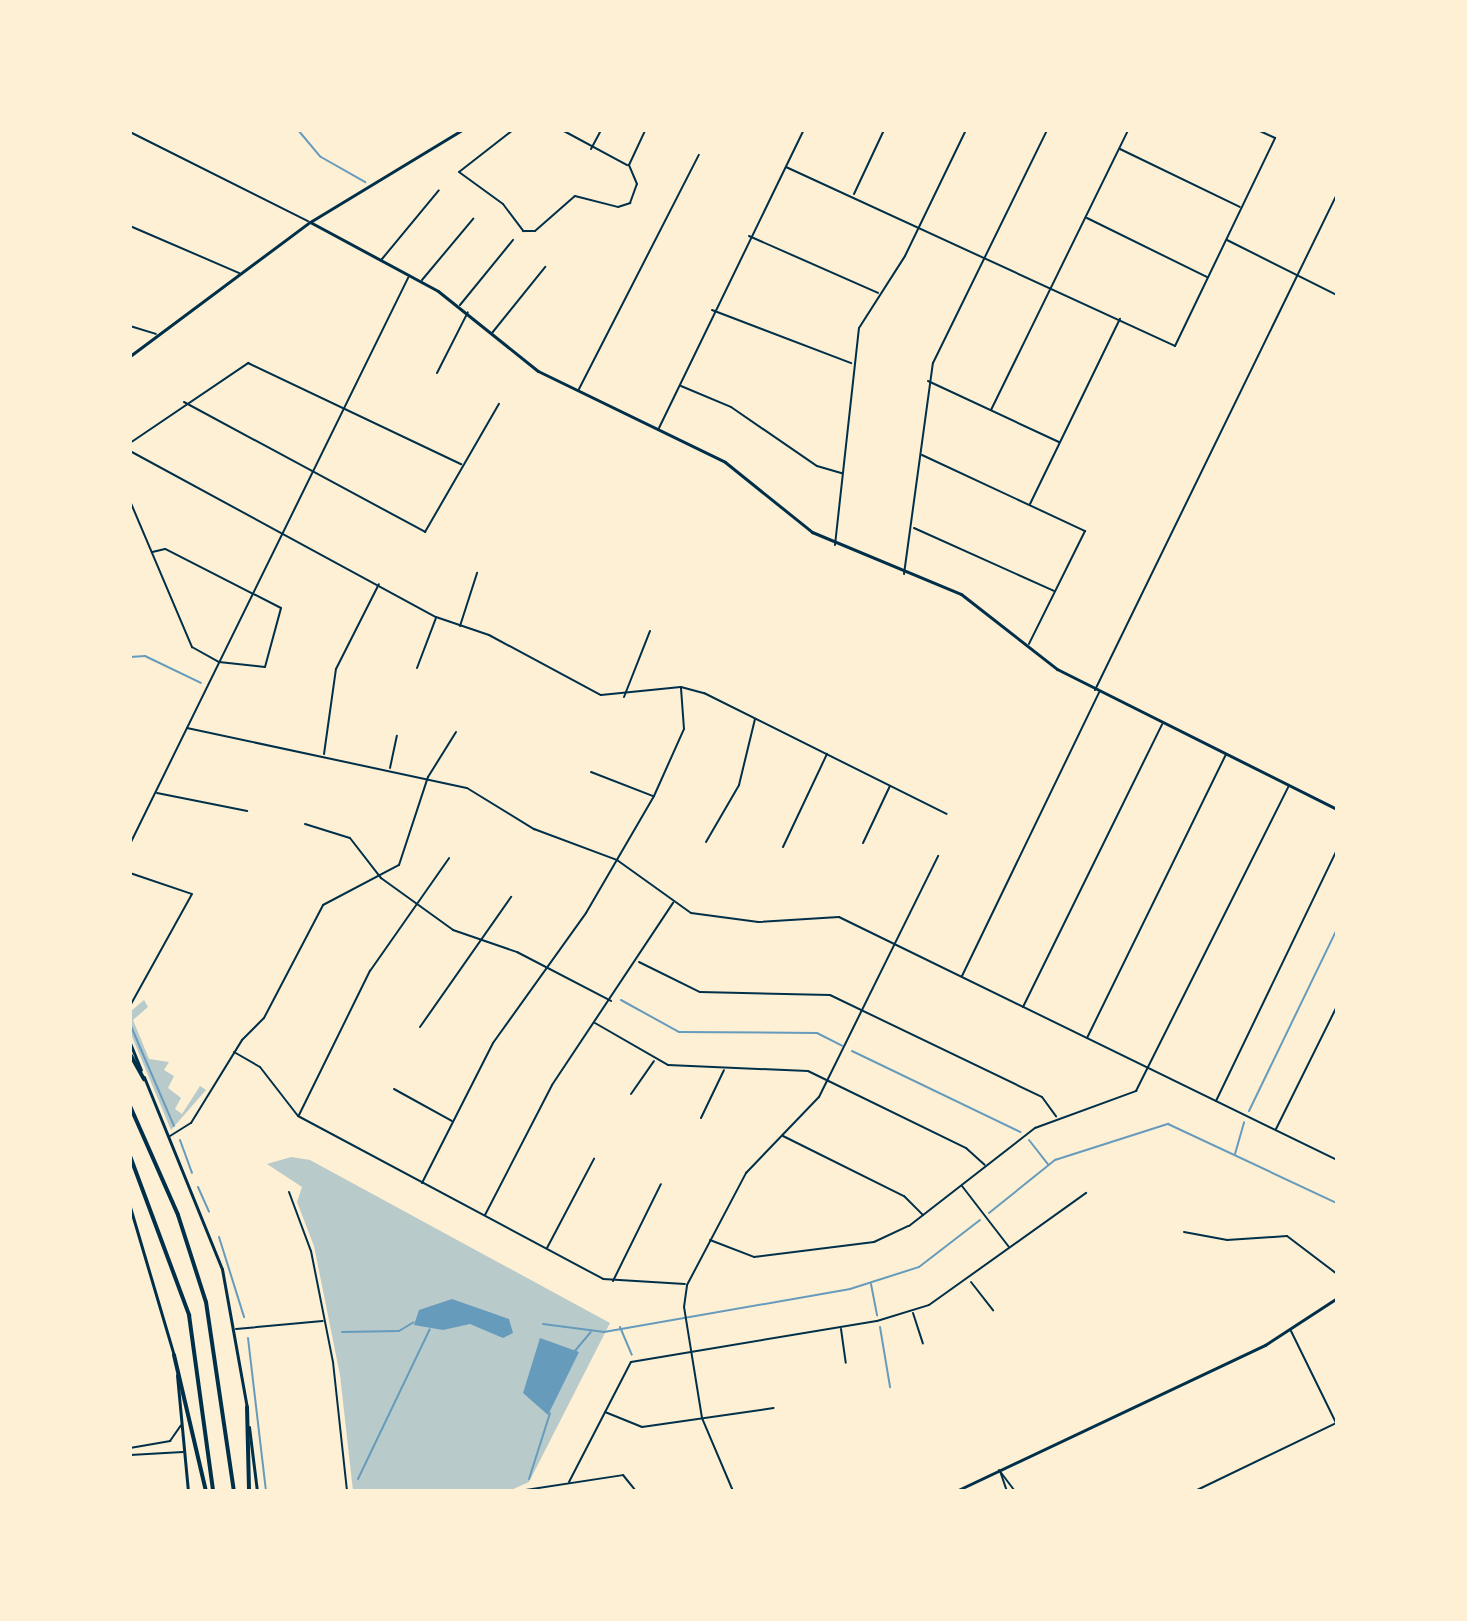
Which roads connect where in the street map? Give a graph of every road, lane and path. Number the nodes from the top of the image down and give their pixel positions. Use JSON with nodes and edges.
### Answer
{"nodes":[{"id":1,"x":462,"y":130,"type":"edge"},
{"id":2,"x":513,"y":130,"type":"edge"},
{"id":3,"x":562,"y":130,"type":"edge"},
{"id":4,"x":601,"y":130,"type":"edge"},
{"id":5,"x":645,"y":130,"type":"edge"},
{"id":6,"x":804,"y":130,"type":"edge"},
{"id":7,"x":884,"y":130,"type":"edge"},
{"id":8,"x":966,"y":130,"type":"edge"},
{"id":9,"x":1047,"y":130,"type":"edge"},
{"id":10,"x":1128,"y":130,"type":"edge"},
{"id":11,"x":1258,"y":130,"type":"edge"},
{"id":12,"x":130,"y":132,"type":"edge"},
{"id":13,"x":1118,"y":148,"type":"junction"},
{"id":14,"x":591,"y":150,"type":"junction"},
{"id":15,"x":699,"y":155,"type":"dead end"},
{"id":16,"x":629,"y":165,"type":"junction"},
{"id":17,"x":786,"y":167,"type":"junction"},
{"id":18,"x":439,"y":190,"type":"dead end"},
{"id":19,"x":1337,"y":194,"type":"edge"},
{"id":20,"x":852,"y":196,"type":"junction"},
{"id":21,"x":1332,"y":205,"type":"junction"},
{"id":22,"x":1241,"y":208,"type":"junction"},
{"id":23,"x":1337,"y":208,"type":"edge"},
{"id":24,"x":1085,"y":217,"type":"junction"},
{"id":25,"x":473,"y":219,"type":"dead end"},
{"id":26,"x":310,"y":222,"type":"junction"},
{"id":27,"x":130,"y":226,"type":"edge"},
{"id":28,"x":919,"y":226,"type":"junction"},
{"id":29,"x":748,"y":235,"type":"junction"},
{"id":30,"x":513,"y":240,"type":"dead end"},
{"id":31,"x":1226,"y":240,"type":"junction"},
{"id":32,"x":986,"y":254,"type":"junction"},
{"id":33,"x":382,"y":260,"type":"junction"},
{"id":34,"x":545,"y":267,"type":"dead end"},
{"id":35,"x":240,"y":274,"type":"junction"},
{"id":36,"x":409,"y":275,"type":"junction"},
{"id":37,"x":1297,"y":276,"type":"junction"},
{"id":38,"x":1208,"y":278,"type":"junction"},
{"id":39,"x":421,"y":281,"type":"junction"},
{"id":40,"x":1051,"y":285,"type":"junction"},
{"id":41,"x":878,"y":293,"type":"junction"},
{"id":42,"x":1337,"y":295,"type":"edge"},
{"id":43,"x":460,"y":305,"type":"junction"},
{"id":44,"x":711,"y":310,"type":"junction"},
{"id":45,"x":468,"y":312,"type":"junction"},
{"id":46,"x":1120,"y":319,"type":"junction"},
{"id":47,"x":130,"y":326,"type":"edge"},
{"id":48,"x":491,"y":334,"type":"junction"},
{"id":49,"x":158,"y":335,"type":"junction"},
{"id":50,"x":130,"y":356,"type":"edge"},
{"id":51,"x":853,"y":363,"type":"junction"},
{"id":52,"x":437,"y":373,"type":"dead end"},
{"id":53,"x":928,"y":381,"type":"junction"},
{"id":54,"x":680,"y":385,"type":"junction"},
{"id":55,"x":578,"y":392,"type":"junction"},
{"id":56,"x":184,"y":402,"type":"junction"},
{"id":57,"x":499,"y":404,"type":"dead end"},
{"id":58,"x":345,"y":410,"type":"junction"},
{"id":59,"x":991,"y":410,"type":"junction"},
{"id":60,"x":659,"y":429,"type":"junction"},
{"id":61,"x":130,"y":443,"type":"edge"},
{"id":62,"x":1060,"y":443,"type":"junction"},
{"id":63,"x":130,"y":451,"type":"edge"},
{"id":64,"x":921,"y":455,"type":"junction"},
{"id":65,"x":462,"y":464,"type":"junction"},
{"id":66,"x":312,"y":472,"type":"junction"},
{"id":67,"x":842,"y":473,"type":"junction"},
{"id":68,"x":130,"y":501,"type":"edge"},
{"id":69,"x":1030,"y":505,"type":"junction"},
{"id":70,"x":914,"y":528,"type":"junction"},
{"id":71,"x":283,"y":532,"type":"junction"},
{"id":72,"x":835,"y":545,"type":"junction"},
{"id":73,"x":152,"y":552,"type":"junction"},
{"id":74,"x":477,"y":573,"type":"dead end"},
{"id":75,"x":904,"y":574,"type":"junction"},
{"id":76,"x":379,"y":584,"type":"junction"},
{"id":77,"x":253,"y":592,"type":"junction"},
{"id":78,"x":1055,"y":592,"type":"junction"},
{"id":79,"x":436,"y":617,"type":"junction"},
{"id":80,"x":459,"y":627,"type":"junction"},
{"id":81,"x":650,"y":631,"type":"dead end"},
{"id":82,"x":1028,"y":646,"type":"junction"},
{"id":83,"x":219,"y":662,"type":"junction"},
{"id":84,"x":417,"y":668,"type":"dead end"},
{"id":85,"x":681,"y":687,"type":"junction"},
{"id":86,"x":1097,"y":691,"type":"junction"},
{"id":87,"x":624,"y":698,"type":"junction"},
{"id":88,"x":755,"y":718,"type":"junction"},
{"id":89,"x":1162,"y":724,"type":"junction"},
{"id":90,"x":187,"y":728,"type":"junction"},
{"id":91,"x":456,"y":732,"type":"dead end"},
{"id":92,"x":397,"y":736,"type":"dead end"},
{"id":93,"x":827,"y":753,"type":"junction"},
{"id":94,"x":1226,"y":754,"type":"junction"},
{"id":95,"x":324,"y":755,"type":"junction"},
{"id":96,"x":389,"y":769,"type":"junction"},
{"id":97,"x":591,"y":772,"type":"dead end"},
{"id":98,"x":428,"y":777,"type":"junction"},
{"id":99,"x":890,"y":785,"type":"junction"},
{"id":100,"x":1289,"y":785,"type":"junction"},
{"id":101,"x":155,"y":792,"type":"junction"},
{"id":102,"x":654,"y":796,"type":"junction"},
{"id":103,"x":1337,"y":809,"type":"edge"},
{"id":104,"x":247,"y":811,"type":"dead end"},
{"id":105,"x":947,"y":814,"type":"dead end"},
{"id":106,"x":305,"y":824,"type":"dead end"},
{"id":107,"x":706,"y":842,"type":"dead end"},
{"id":108,"x":863,"y":843,"type":"dead end"},
{"id":109,"x":130,"y":844,"type":"edge"},
{"id":110,"x":783,"y":847,"type":"dead end"},
{"id":111,"x":1337,"y":850,"type":"edge"},
{"id":112,"x":938,"y":856,"type":"dead end"},
{"id":113,"x":449,"y":858,"type":"dead end"},
{"id":114,"x":617,"y":860,"type":"junction"},
{"id":115,"x":130,"y":873,"type":"edge"},
{"id":116,"x":381,"y":878,"type":"junction"},
{"id":117,"x":511,"y":897,"type":"dead end"},
{"id":118,"x":673,"y":903,"type":"junction"},
{"id":119,"x":420,"y":907,"type":"junction"},
{"id":120,"x":484,"y":941,"type":"junction"},
{"id":121,"x":890,"y":944,"type":"junction"},
{"id":122,"x":639,"y":962,"type":"junction"},
{"id":123,"x":547,"y":968,"type":"junction"},
{"id":124,"x":961,"y":977,"type":"junction"},
{"id":125,"x":611,"y":1001,"type":"junction"},
{"id":126,"x":130,"y":1006,"type":"edge"},
{"id":127,"x":1337,"y":1006,"type":"edge"},
{"id":128,"x":1023,"y":1008,"type":"junction"},
{"id":129,"x":863,"y":1010,"type":"junction"},
{"id":130,"x":595,"y":1023,"type":"junction"},
{"id":131,"x":420,"y":1027,"type":"dead end"},
{"id":132,"x":1087,"y":1039,"type":"junction"},
{"id":133,"x":130,"y":1043,"type":"edge"},
{"id":134,"x":234,"y":1052,"type":"junction"},
{"id":135,"x":130,"y":1054,"type":"edge"},
{"id":136,"x":655,"y":1060,"type":"junction"},
{"id":137,"x":724,"y":1068,"type":"junction"},
{"id":138,"x":1150,"y":1070,"type":"junction"},
{"id":139,"x":144,"y":1079,"type":"junction"},
{"id":140,"x":829,"y":1079,"type":"junction"},
{"id":141,"x":394,"y":1089,"type":"dead end"},
{"id":142,"x":631,"y":1094,"type":"dead end"},
{"id":143,"x":1215,"y":1102,"type":"junction"},
{"id":144,"x":130,"y":1106,"type":"edge"},
{"id":145,"x":298,"y":1116,"type":"junction"},
{"id":146,"x":701,"y":1118,"type":"dead end"},
{"id":147,"x":1057,"y":1118,"type":"junction"},
{"id":148,"x":453,"y":1121,"type":"junction"},
{"id":149,"x":1275,"y":1130,"type":"junction"},
{"id":150,"x":169,"y":1136,"type":"junction"},
{"id":151,"x":782,"y":1136,"type":"junction"},
{"id":152,"x":130,"y":1156,"type":"edge"},
{"id":153,"x":594,"y":1159,"type":"dead end"},
{"id":154,"x":1337,"y":1160,"type":"edge"},
{"id":155,"x":985,"y":1166,"type":"junction"},
{"id":156,"x":422,"y":1183,"type":"junction"},
{"id":157,"x":661,"y":1184,"type":"dead end"},
{"id":158,"x":961,"y":1185,"type":"junction"},
{"id":159,"x":289,"y":1192,"type":"dead end"},
{"id":160,"x":1086,"y":1193,"type":"dead end"},
{"id":161,"x":130,"y":1207,"type":"edge"},
{"id":162,"x":923,"y":1215,"type":"junction"},
{"id":163,"x":484,"y":1216,"type":"junction"},
{"id":164,"x":1184,"y":1232,"type":"dead end"},
{"id":165,"x":710,"y":1240,"type":"junction"},
{"id":166,"x":547,"y":1249,"type":"junction"},
{"id":167,"x":1010,"y":1249,"type":"junction"},
{"id":168,"x":1337,"y":1274,"type":"edge"},
{"id":169,"x":970,"y":1280,"type":"junction"},
{"id":170,"x":612,"y":1282,"type":"junction"},
{"id":171,"x":687,"y":1285,"type":"junction"},
{"id":172,"x":1337,"y":1298,"type":"edge"},
{"id":173,"x":993,"y":1310,"type":"dead end"},
{"id":174,"x":912,"y":1311,"type":"junction"},
{"id":175,"x":324,"y":1321,"type":"junction"},
{"id":176,"x":841,"y":1328,"type":"junction"},
{"id":177,"x":236,"y":1329,"type":"junction"},
{"id":178,"x":1291,"y":1331,"type":"junction"},
{"id":179,"x":923,"y":1343,"type":"dead end"},
{"id":180,"x":691,"y":1351,"type":"junction"},
{"id":181,"x":174,"y":1355,"type":"junction"},
{"id":182,"x":846,"y":1363,"type":"dead end"},
{"id":183,"x":247,"y":1407,"type":"junction"},
{"id":184,"x":774,"y":1408,"type":"dead end"},
{"id":185,"x":604,"y":1411,"type":"junction"},
{"id":186,"x":702,"y":1418,"type":"junction"},
{"id":187,"x":183,"y":1420,"type":"junction"},
{"id":188,"x":1337,"y":1424,"type":"edge"},
{"id":189,"x":130,"y":1448,"type":"edge"},
{"id":190,"x":130,"y":1455,"type":"edge"},
{"id":191,"x":188,"y":1458,"type":"junction"},
{"id":192,"x":999,"y":1470,"type":"junction"},
{"id":193,"x":569,"y":1482,"type":"junction"},
{"id":194,"x":188,"y":1491,"type":"edge"},
{"id":195,"x":206,"y":1491,"type":"edge"},
{"id":196,"x":213,"y":1491,"type":"edge"},
{"id":197,"x":234,"y":1491,"type":"edge"},
{"id":198,"x":249,"y":1491,"type":"edge"},
{"id":199,"x":257,"y":1491,"type":"edge"},
{"id":200,"x":347,"y":1491,"type":"edge"},
{"id":201,"x":519,"y":1491,"type":"edge"},
{"id":202,"x":636,"y":1491,"type":"edge"},
{"id":203,"x":733,"y":1491,"type":"edge"},
{"id":204,"x":956,"y":1491,"type":"edge"},
{"id":205,"x":1007,"y":1491,"type":"edge"},
{"id":206,"x":1015,"y":1491,"type":"edge"},
{"id":207,"x":1195,"y":1491,"type":"edge"}],
"edges":[{"from":1,"to":26,"type":"street"},
{"from":2,"to":16,"type":"street"},
{"from":3,"to":14,"type":"street"},
{"from":4,"to":14,"type":"street"},
{"from":5,"to":16,"type":"street"},
{"from":6,"to":17,"type":"street"},
{"from":7,"to":20,"type":"street"},
{"from":8,"to":28,"type":"street"},
{"from":9,"to":32,"type":"street"},
{"from":10,"to":13,"type":"street"},
{"from":11,"to":22,"type":"street"},
{"from":12,"to":26,"type":"street"},
{"from":13,"to":22,"type":"street"},
{"from":13,"to":24,"type":"street"},
{"from":14,"to":16,"type":"street"},
{"from":15,"to":55,"type":"street"},
{"from":17,"to":20,"type":"street"},
{"from":17,"to":29,"type":"street"},
{"from":18,"to":33,"type":"street"},
{"from":19,"to":21,"type":"street"},
{"from":20,"to":28,"type":"street"},
{"from":21,"to":23,"type":"street"},
{"from":21,"to":37,"type":"street"},
{"from":22,"to":31,"type":"street"},
{"from":24,"to":38,"type":"street"},
{"from":24,"to":40,"type":"street"},
{"from":25,"to":39,"type":"street"},
{"from":26,"to":33,"type":"street"},
{"from":26,"to":35,"type":"street"},
{"from":27,"to":35,"type":"street"},
{"from":28,"to":32,"type":"street"},
{"from":28,"to":41,"type":"street"},
{"from":29,"to":41,"type":"street"},
{"from":29,"to":44,"type":"street"},
{"from":30,"to":43,"type":"street"},
{"from":31,"to":37,"type":"street"},
{"from":31,"to":38,"type":"street"},
{"from":32,"to":40,"type":"street"},
{"from":32,"to":53,"type":"street"},
{"from":33,"to":36,"type":"street"},
{"from":34,"to":48,"type":"street"},
{"from":35,"to":49,"type":"street"},
{"from":36,"to":39,"type":"street"},
{"from":36,"to":58,"type":"street"},
{"from":37,"to":42,"type":"street"},
{"from":37,"to":86,"type":"street"},
{"from":38,"to":46,"type":"street"},
{"from":39,"to":43,"type":"street"},
{"from":40,"to":46,"type":"street"},
{"from":40,"to":59,"type":"street"},
{"from":41,"to":51,"type":"street"},
{"from":43,"to":45,"type":"street"},
{"from":44,"to":51,"type":"street"},
{"from":44,"to":54,"type":"street"},
{"from":45,"to":48,"type":"street"},
{"from":45,"to":52,"type":"street"},
{"from":46,"to":62,"type":"street"},
{"from":47,"to":49,"type":"street"},
{"from":48,"to":55,"type":"street"},
{"from":49,"to":50,"type":"street"},
{"from":51,"to":67,"type":"street"},
{"from":53,"to":59,"type":"street"},
{"from":53,"to":64,"type":"street"},
{"from":54,"to":60,"type":"street"},
{"from":54,"to":67,"type":"street"},
{"from":55,"to":60,"type":"street"},
{"from":56,"to":58,"type":"street"},
{"from":56,"to":61,"type":"street"},
{"from":56,"to":66,"type":"street"},
{"from":57,"to":65,"type":"street"},
{"from":58,"to":65,"type":"street"},
{"from":58,"to":66,"type":"street"},
{"from":59,"to":62,"type":"street"},
{"from":60,"to":72,"type":"street"},
{"from":62,"to":69,"type":"street"},
{"from":63,"to":71,"type":"street"},
{"from":64,"to":69,"type":"street"},
{"from":64,"to":70,"type":"street"},
{"from":65,"to":66,"type":"street"},
{"from":66,"to":71,"type":"street"},
{"from":67,"to":72,"type":"street"},
{"from":68,"to":73,"type":"street"},
{"from":69,"to":78,"type":"street"},
{"from":70,"to":75,"type":"street"},
{"from":70,"to":78,"type":"street"},
{"from":71,"to":76,"type":"street"},
{"from":71,"to":77,"type":"street"},
{"from":72,"to":75,"type":"street"},
{"from":73,"to":77,"type":"street"},
{"from":73,"to":83,"type":"street"},
{"from":74,"to":80,"type":"street"},
{"from":75,"to":82,"type":"street"},
{"from":76,"to":79,"type":"street"},
{"from":76,"to":95,"type":"street"},
{"from":77,"to":83,"type":"street"},
{"from":77,"to":83,"type":"street"},
{"from":78,"to":82,"type":"street"},
{"from":79,"to":80,"type":"street"},
{"from":79,"to":84,"type":"street"},
{"from":80,"to":87,"type":"street"},
{"from":81,"to":87,"type":"street"},
{"from":82,"to":86,"type":"street"},
{"from":83,"to":90,"type":"street"},
{"from":85,"to":87,"type":"street"},
{"from":85,"to":88,"type":"street"},
{"from":85,"to":102,"type":"street"},
{"from":86,"to":89,"type":"street"},
{"from":86,"to":124,"type":"street"},
{"from":88,"to":93,"type":"street"},
{"from":88,"to":107,"type":"street"},
{"from":89,"to":94,"type":"street"},
{"from":89,"to":128,"type":"street"},
{"from":90,"to":95,"type":"street"},
{"from":90,"to":101,"type":"street"},
{"from":91,"to":98,"type":"street"},
{"from":92,"to":96,"type":"street"},
{"from":93,"to":99,"type":"street"},
{"from":93,"to":110,"type":"street"},
{"from":94,"to":100,"type":"street"},
{"from":94,"to":132,"type":"street"},
{"from":95,"to":96,"type":"street"},
{"from":96,"to":98,"type":"street"},
{"from":97,"to":102,"type":"street"},
{"from":98,"to":114,"type":"street"},
{"from":98,"to":116,"type":"street"},
{"from":99,"to":105,"type":"street"},
{"from":99,"to":108,"type":"street"},
{"from":100,"to":103,"type":"street"},
{"from":100,"to":138,"type":"street"},
{"from":101,"to":104,"type":"street"},
{"from":101,"to":109,"type":"street"},
{"from":102,"to":114,"type":"street"},
{"from":106,"to":116,"type":"street"},
{"from":111,"to":143,"type":"street"},
{"from":112,"to":121,"type":"street"},
{"from":113,"to":119,"type":"street"},
{"from":114,"to":118,"type":"street"},
{"from":114,"to":123,"type":"street"},
{"from":115,"to":126,"type":"street"},
{"from":116,"to":119,"type":"street"},
{"from":116,"to":134,"type":"street"},
{"from":117,"to":120,"type":"street"},
{"from":118,"to":121,"type":"street"},
{"from":118,"to":122,"type":"street"},
{"from":119,"to":120,"type":"street"},
{"from":119,"to":145,"type":"street"},
{"from":120,"to":123,"type":"street"},
{"from":120,"to":131,"type":"street"},
{"from":121,"to":124,"type":"street"},
{"from":121,"to":129,"type":"street"},
{"from":122,"to":125,"type":"street"},
{"from":122,"to":129,"type":"street"},
{"from":123,"to":125,"type":"street"},
{"from":123,"to":148,"type":"street"},
{"from":124,"to":128,"type":"street"},
{"from":125,"to":130,"type":"street"},
{"from":127,"to":149,"type":"street"},
{"from":128,"to":132,"type":"street"},
{"from":129,"to":140,"type":"street"},
{"from":129,"to":147,"type":"street"},
{"from":130,"to":136,"type":"street"},
{"from":130,"to":163,"type":"street"},
{"from":132,"to":138,"type":"street"},
{"from":133,"to":139,"type":"street"},
{"from":134,"to":145,"type":"street"},
{"from":134,"to":150,"type":"street"},
{"from":135,"to":139,"type":"highway"},
{"from":136,"to":137,"type":"street"},
{"from":136,"to":142,"type":"street"},
{"from":137,"to":140,"type":"street"},
{"from":137,"to":146,"type":"street"},
{"from":138,"to":143,"type":"street"},
{"from":138,"to":147,"type":"street"},
{"from":139,"to":150,"type":"street"},
{"from":140,"to":151,"type":"street"},
{"from":140,"to":155,"type":"street"},
{"from":141,"to":148,"type":"street"},
{"from":143,"to":149,"type":"street"},
{"from":144,"to":197,"type":"highway"},
{"from":145,"to":156,"type":"street"},
{"from":147,"to":155,"type":"street"},
{"from":148,"to":156,"type":"street"},
{"from":149,"to":154,"type":"street"},
{"from":150,"to":177,"type":"street"},
{"from":151,"to":162,"type":"street"},
{"from":151,"to":165,"type":"street"},
{"from":152,"to":196,"type":"highway"},
{"from":153,"to":166,"type":"street"},
{"from":155,"to":158,"type":"street"},
{"from":156,"to":163,"type":"street"},
{"from":157,"to":170,"type":"street"},
{"from":158,"to":162,"type":"street"},
{"from":158,"to":167,"type":"street"},
{"from":159,"to":175,"type":"street"},
{"from":160,"to":167,"type":"street"},
{"from":161,"to":181,"type":"street"},
{"from":162,"to":165,"type":"street"},
{"from":163,"to":166,"type":"street"},
{"from":164,"to":168,"type":"street"},
{"from":165,"to":171,"type":"street"},
{"from":166,"to":170,"type":"street"},
{"from":167,"to":169,"type":"street"},
{"from":169,"to":173,"type":"street"},
{"from":169,"to":174,"type":"street"},
{"from":170,"to":171,"type":"street"},
{"from":171,"to":180,"type":"street"},
{"from":172,"to":178,"type":"street"},
{"from":174,"to":176,"type":"street"},
{"from":174,"to":179,"type":"street"},
{"from":175,"to":177,"type":"street"},
{"from":175,"to":200,"type":"street"},
{"from":176,"to":180,"type":"street"},
{"from":176,"to":182,"type":"street"},
{"from":177,"to":183,"type":"street"},
{"from":178,"to":188,"type":"street"},
{"from":178,"to":192,"type":"street"},
{"from":180,"to":185,"type":"street"},
{"from":180,"to":186,"type":"street"},
{"from":181,"to":187,"type":"street"},
{"from":181,"to":195,"type":"highway"},
{"from":183,"to":198,"type":"highway"},
{"from":183,"to":199,"type":"street"},
{"from":184,"to":186,"type":"street"},
{"from":185,"to":186,"type":"street"},
{"from":185,"to":193,"type":"street"},
{"from":186,"to":203,"type":"street"},
{"from":187,"to":189,"type":"street"},
{"from":187,"to":191,"type":"street"},
{"from":188,"to":207,"type":"street"},
{"from":190,"to":191,"type":"street"},
{"from":191,"to":194,"type":"street"},
{"from":192,"to":204,"type":"street"},
{"from":192,"to":205,"type":"street"},
{"from":192,"to":206,"type":"street"},
{"from":193,"to":201,"type":"street"},
{"from":193,"to":202,"type":"street"}]}
